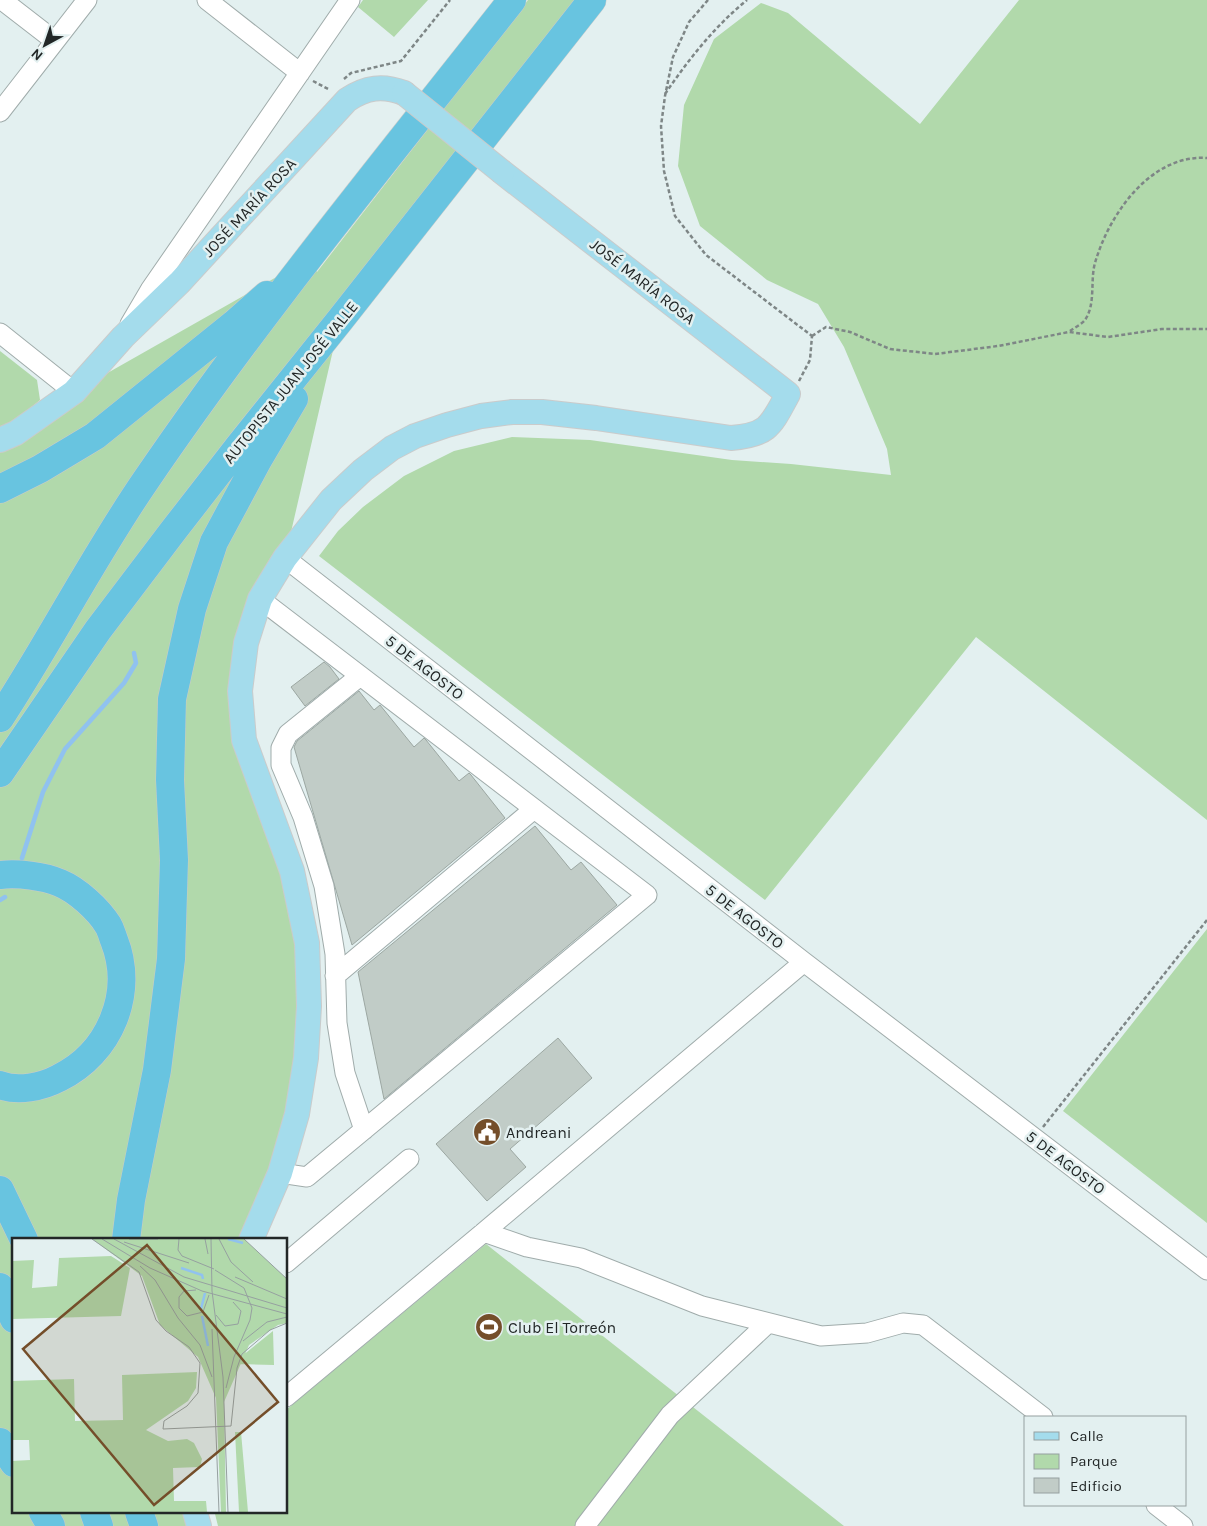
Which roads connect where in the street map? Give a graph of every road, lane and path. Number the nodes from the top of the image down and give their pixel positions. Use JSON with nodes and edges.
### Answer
{"nodes":[{"id":1,"x":2,"y":0,"type":"edge"},
{"id":2,"x":87,"y":0,"type":"edge"},
{"id":3,"x":206,"y":0,"type":"edge"},
{"id":4,"x":350,"y":0,"type":"edge"},
{"id":5,"x":450,"y":0,"type":"edge"},
{"id":6,"x":512,"y":0,"type":"edge"},
{"id":7,"x":592,"y":0,"type":"edge"},
{"id":8,"x":708,"y":0,"type":"edge"},
{"id":9,"x":747,"y":0,"type":"edge"},
{"id":10,"x":55,"y":41,"type":"junction"},
{"id":11,"x":300,"y":73,"type":"junction"},
{"id":12,"x":344,"y":79,"type":"dead end"},
{"id":13,"x":336,"y":84,"type":"dead end"},
{"id":14,"x":665,"y":96,"type":"junction"},
{"id":15,"x":0,"y":112,"type":"edge"},
{"id":16,"x":1207,"y":158,"type":"edge"},
{"id":17,"x":310,"y":258,"type":"junction"},
{"id":18,"x":340,"y":320,"type":"junction"},
{"id":19,"x":1207,"y":330,"type":"edge"},
{"id":20,"x":1069,"y":332,"type":"junction"},
{"id":21,"x":0,"y":333,"type":"edge"},
{"id":22,"x":812,"y":336,"type":"junction"},
{"id":23,"x":123,"y":337,"type":"junction"},
{"id":24,"x":74,"y":392,"type":"junction"},
{"id":25,"x":788,"y":394,"type":"junction"},
{"id":26,"x":0,"y":440,"type":"edge"},
{"id":27,"x":0,"y":490,"type":"edge"},
{"id":28,"x":285,"y":558,"type":"junction"},
{"id":29,"x":260,"y":599,"type":"junction"},
{"id":30,"x":360,"y":676,"type":"junction"},
{"id":31,"x":0,"y":718,"type":"edge"},
{"id":32,"x":0,"y":773,"type":"edge"},
{"id":33,"x":534,"y":809,"type":"junction"},
{"id":34,"x":0,"y":875,"type":"edge"},
{"id":35,"x":1207,"y":920,"type":"edge"},
{"id":36,"x":804,"y":962,"type":"junction"},
{"id":37,"x":335,"y":976,"type":"junction"},
{"id":38,"x":0,"y":1085,"type":"edge"},
{"id":39,"x":364,"y":1130,"type":"junction"},
{"id":40,"x":1034,"y":1138,"type":"junction"},
{"id":41,"x":409,"y":1159,"type":"dead end"},
{"id":42,"x":280,"y":1173,"type":"junction"},
{"id":43,"x":0,"y":1190,"type":"edge"},
{"id":44,"x":484,"y":1232,"type":"junction"},
{"id":45,"x":23,"y":1238,"type":"edge"},
{"id":46,"x":126,"y":1238,"type":"edge"},
{"id":47,"x":252,"y":1238,"type":"edge"},
{"id":48,"x":288,"y":1261,"type":"edge"},
{"id":49,"x":1207,"y":1270,"type":"edge"},
{"id":50,"x":0,"y":1287,"type":"edge"},
{"id":51,"x":12,"y":1314,"type":"edge"},
{"id":52,"x":768,"y":1323,"type":"junction"},
{"id":53,"x":288,"y":1395,"type":"edge"},
{"id":54,"x":1042,"y":1416,"type":"edge"},
{"id":55,"x":0,"y":1442,"type":"edge"},
{"id":56,"x":12,"y":1460,"type":"edge"},
{"id":57,"x":1157,"y":1506,"type":"edge"},
{"id":58,"x":44,"y":1514,"type":"edge"},
{"id":59,"x":95,"y":1514,"type":"edge"},
{"id":60,"x":140,"y":1514,"type":"edge"},
{"id":61,"x":51,"y":1526,"type":"edge"},
{"id":62,"x":99,"y":1526,"type":"edge"},
{"id":63,"x":144,"y":1526,"type":"edge"},
{"id":64,"x":585,"y":1526,"type":"edge"},
{"id":65,"x":1183,"y":1526,"type":"edge"}],
"edges":[{"from":1,"to":10,"type":"street"},
{"from":2,"to":10,"type":"street"},
{"from":3,"to":11,"type":"street"},
{"from":4,"to":11,"type":"street"},
{"from":5,"to":12,"type":"path"},
{"from":6,"to":17,"type":"highway"},
{"from":7,"to":18,"type":"highway","name":"AUTOPISTA JUAN JOSÉ VALLE"},
{"from":8,"to":14,"type":"path"},
{"from":9,"to":14,"type":"path"},
{"from":10,"to":15,"type":"street"},
{"from":11,"to":13,"type":"path"},
{"from":11,"to":23,"type":"street"},
{"from":14,"to":22,"type":"path"},
{"from":16,"to":20,"type":"path"},
{"from":17,"to":27,"type":"highway"},
{"from":17,"to":31,"type":"highway"},
{"from":18,"to":32,"type":"highway","name":"AUTOPISTA JUAN JOSÉ VALLE"},
{"from":18,"to":46,"type":"highway"},
{"from":19,"to":20,"type":"path"},
{"from":20,"to":22,"type":"path"},
{"from":21,"to":24,"type":"street"},
{"from":22,"to":25,"type":"path"},
{"from":23,"to":24,"type":"main road","name":"JOSÉ MARÍA ROSA"},
{"from":23,"to":25,"type":"main road","name":"JOSÉ MARÍA ROSA","bridge":true},
{"from":24,"to":26,"type":"main road","name":"JOSÉ MARÍA ROSA"},
{"from":25,"to":28,"type":"main road"},
{"from":28,"to":29,"type":"main road"},
{"from":28,"to":36,"type":"street","name":"5 DE AGOSTO"},
{"from":29,"to":30,"type":"street"},
{"from":29,"to":42,"type":"main road"},
{"from":30,"to":33,"type":"street"},
{"from":30,"to":37,"type":"street"},
{"from":33,"to":37,"type":"street"},
{"from":33,"to":39,"type":"street"},
{"from":34,"to":38,"type":"highway"},
{"from":35,"to":40,"type":"path"},
{"from":36,"to":40,"type":"street","name":"5 DE AGOSTO"},
{"from":36,"to":44,"type":"street"},
{"from":37,"to":39,"type":"street"},
{"from":39,"to":42,"type":"street"},
{"from":40,"to":49,"type":"street","name":"5 DE AGOSTO"},
{"from":41,"to":48,"type":"street"},
{"from":42,"to":47,"type":"main road"},
{"from":43,"to":45,"type":"highway"},
{"from":44,"to":52,"type":"street"},
{"from":44,"to":53,"type":"street"},
{"from":50,"to":51,"type":"highway"},
{"from":52,"to":54,"type":"street"},
{"from":52,"to":64,"type":"street"},
{"from":55,"to":56,"type":"highway"},
{"from":57,"to":65,"type":"street"},
{"from":58,"to":61,"type":"highway"},
{"from":59,"to":62,"type":"highway"},
{"from":60,"to":63,"type":"highway"}]}
